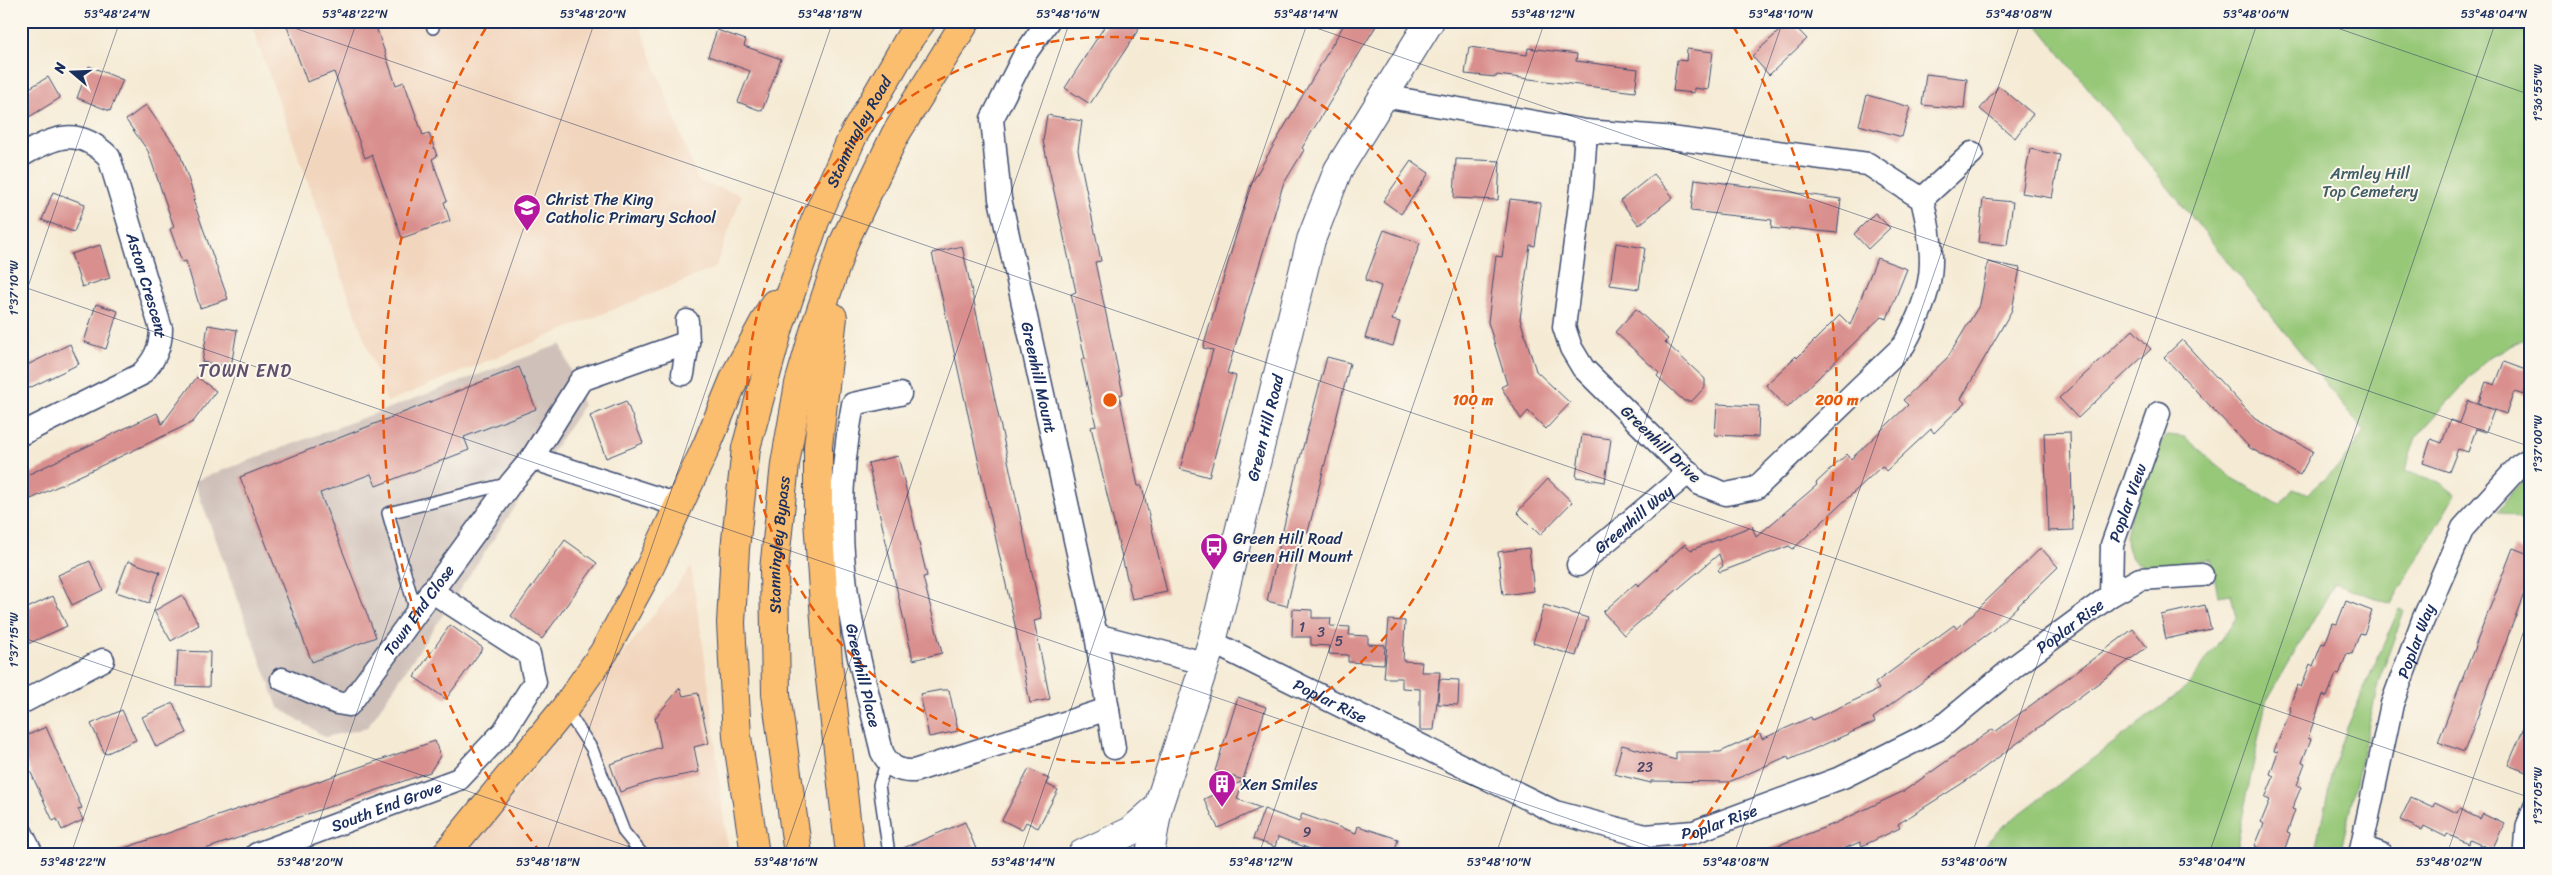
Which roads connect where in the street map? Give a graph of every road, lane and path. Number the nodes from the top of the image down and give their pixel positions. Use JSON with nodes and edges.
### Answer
{"nodes":[{"id":1,"x":922,"y":21,"type":"edge"},
{"id":2,"x":966,"y":21,"type":"edge"},
{"id":3,"x":1048,"y":21,"type":"edge"},
{"id":4,"x":1430,"y":21,"type":"edge"},
{"id":5,"x":1383,"y":96,"type":"junction"},
{"id":6,"x":1586,"y":131,"type":"junction"},
{"id":7,"x":1972,"y":153,"type":"dead end"},
{"id":8,"x":21,"y":156,"type":"edge"},
{"id":9,"x":1922,"y":199,"type":"junction"},
{"id":10,"x":844,"y":242,"type":"junction"},
{"id":11,"x":805,"y":248,"type":"junction"},
{"id":12,"x":683,"y":374,"type":"dead end"},
{"id":13,"x":900,"y":394,"type":"dead end"},
{"id":14,"x":2159,"y":413,"type":"dead end"},
{"id":15,"x":21,"y":434,"type":"edge"},
{"id":16,"x":532,"y":458,"type":"junction"},
{"id":17,"x":2531,"y":458,"type":"edge"},
{"id":18,"x":1689,"y":472,"type":"junction"},
{"id":19,"x":511,"y":482,"type":"junction"},
{"id":20,"x":678,"y":505,"type":"junction"},
{"id":21,"x":1578,"y":565,"type":"dead end"},
{"id":22,"x":2202,"y":575,"type":"dead end"},
{"id":23,"x":431,"y":591,"type":"junction"},
{"id":24,"x":2111,"y":595,"type":"junction"},
{"id":25,"x":416,"y":612,"type":"junction"},
{"id":26,"x":1096,"y":635,"type":"junction"},
{"id":27,"x":1208,"y":653,"type":"junction"},
{"id":28,"x":103,"y":660,"type":"dead end"},
{"id":29,"x":282,"y":679,"type":"dead end"},
{"id":30,"x":21,"y":703,"type":"edge"},
{"id":31,"x":565,"y":708,"type":"junction"},
{"id":32,"x":1108,"y":709,"type":"junction"},
{"id":33,"x":1114,"y":748,"type":"dead end"},
{"id":34,"x":887,"y":761,"type":"junction"},
{"id":35,"x":2531,"y":802,"type":"edge"},
{"id":36,"x":1158,"y":807,"type":"junction"},
{"id":37,"x":21,"y":832,"type":"edge"},
{"id":38,"x":1646,"y":845,"type":"edge"},
{"id":39,"x":888,"y":848,"type":"dead end"},
{"id":40,"x":2368,"y":851,"type":"edge"},
{"id":41,"x":32,"y":854,"type":"edge"},
{"id":42,"x":257,"y":854,"type":"edge"},
{"id":43,"x":446,"y":854,"type":"edge"},
{"id":44,"x":642,"y":854,"type":"edge"},
{"id":45,"x":755,"y":854,"type":"edge"},
{"id":46,"x":798,"y":854,"type":"edge"},
{"id":47,"x":850,"y":854,"type":"edge"},
{"id":48,"x":1082,"y":854,"type":"edge"},
{"id":49,"x":1150,"y":854,"type":"edge"},
{"id":50,"x":2520,"y":854,"type":"edge"}],
"edges":[{"from":1,"to":11,"type":"main road","name":"Stanningley Road"},
{"from":2,"to":10,"type":"main road","name":"Stanningley Road"},
{"from":3,"to":26,"type":"street","name":"Greenhill Mount"},
{"from":4,"to":5,"type":"street","name":"Green Hill Road"},
{"from":5,"to":6,"type":"street"},
{"from":5,"to":27,"type":"street","name":"Green Hill Road"},
{"from":6,"to":9,"type":"street"},
{"from":6,"to":18,"type":"street","name":"Greenhill Drive"},
{"from":7,"to":9,"type":"street"},
{"from":8,"to":15,"type":"street","name":"Aston Crescent"},
{"from":9,"to":18,"type":"street","name":"Greenhill Drive"},
{"from":10,"to":46,"type":"main road","name":"Stanningley Bypass"},
{"from":10,"to":47,"type":"main road"},
{"from":11,"to":20,"type":"main road"},
{"from":11,"to":45,"type":"main road"},
{"from":12,"to":16,"type":"street","name":"Town End Close"},
{"from":13,"to":34,"type":"street","name":"Greenhill Place"},
{"from":14,"to":24,"type":"street","name":"Poplar View"},
{"from":16,"to":19,"type":"street","name":"Town End Close"},
{"from":16,"to":20,"type":"street"},
{"from":17,"to":40,"type":"street","name":"Poplar Way"},
{"from":18,"to":21,"type":"street","name":"Greenhill Way"},
{"from":19,"to":23,"type":"street","name":"Town End Close"},
{"from":19,"to":25,"type":"lane"},
{"from":20,"to":31,"type":"main road"},
{"from":22,"to":24,"type":"street","name":"Poplar Rise"},
{"from":23,"to":25,"type":"street","name":"Town End Close"},
{"from":23,"to":42,"type":"street","name":"South End Grove"},
{"from":24,"to":38,"type":"street","name":"Poplar Rise"},
{"from":25,"to":29,"type":"street","name":"Town End Close"},
{"from":26,"to":27,"type":"street"},
{"from":26,"to":32,"type":"street","name":"Greenhill Mount"},
{"from":27,"to":36,"type":"street","name":"Green Hill Road"},
{"from":27,"to":38,"type":"street","name":"Poplar Rise"},
{"from":28,"to":30,"type":"street"},
{"from":31,"to":43,"type":"main road"},
{"from":31,"to":44,"type":"lane"},
{"from":32,"to":33,"type":"street","name":"Greenhill Mount"},
{"from":32,"to":34,"type":"street"},
{"from":34,"to":39,"type":"lane"},
{"from":35,"to":50,"type":"lane"},
{"from":36,"to":48,"type":"street"},
{"from":36,"to":49,"type":"street","name":"Green Hill Road"},
{"from":37,"to":41,"type":"street"}]}
